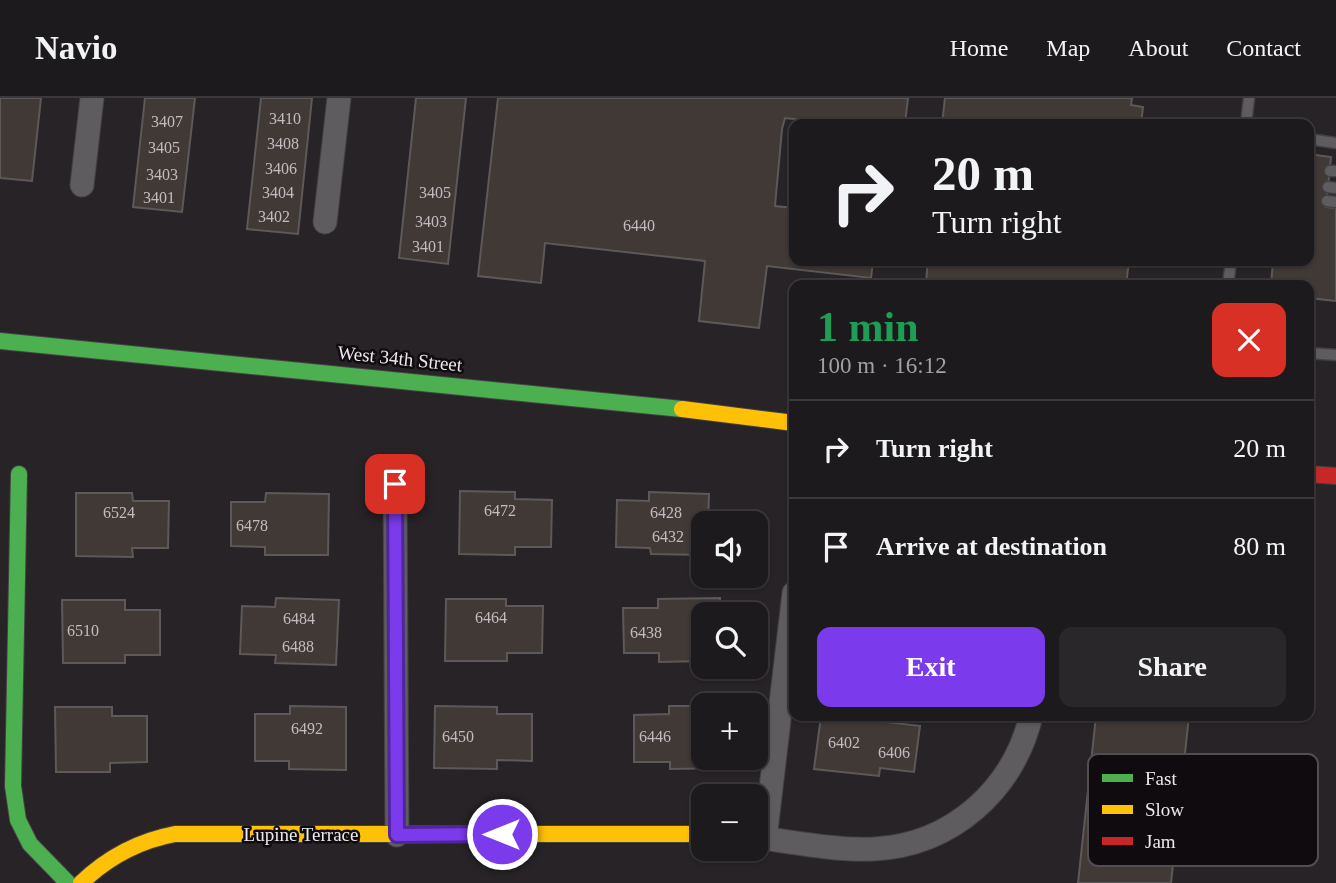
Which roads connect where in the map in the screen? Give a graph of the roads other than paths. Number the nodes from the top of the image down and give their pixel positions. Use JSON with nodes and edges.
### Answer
{"nodes":[{"id":1,"x":92,"y":98,"type":"edge"},
{"id":2,"x":340,"y":98,"type":"edge"},
{"id":3,"x":1249,"y":98,"type":"edge"},
{"id":4,"x":1247,"y":119,"type":"edge"},
{"id":5,"x":1314,"y":140,"type":"edge"},
{"id":6,"x":1336,"y":143,"type":"edge"},
{"id":7,"x":82,"y":185,"type":"dead end"},
{"id":8,"x":325,"y":222,"type":"dead end"},
{"id":9,"x":0,"y":341,"type":"edge"},
{"id":10,"x":1314,"y":353,"type":"edge"},
{"id":11,"x":1336,"y":355,"type":"edge"},
{"id":12,"x":789,"y":422,"type":"edge"},
{"id":13,"x":19,"y":474,"type":"dead end"},
{"id":14,"x":1314,"y":475,"type":"edge"},
{"id":15,"x":1336,"y":477,"type":"edge"},
{"id":16,"x":395,"y":484,"type":"dead end"},
{"id":17,"x":789,"y":629,"type":"edge"},
{"id":18,"x":1029,"y":721,"type":"edge"},
{"id":19,"x":767,"y":784,"type":"edge"},
{"id":20,"x":691,"y":834,"type":"edge"},
{"id":21,"x":397,"y":835,"type":"junction"},
{"id":22,"x":768,"y":839,"type":"edge"},
{"id":23,"x":68,"y":883,"type":"edge"},
{"id":24,"x":80,"y":883,"type":"edge"}],
"edges":[{"from":1,"to":7,"type":"street"},
{"from":2,"to":8,"type":"street"},
{"from":3,"to":4,"type":"lane"},
{"from":5,"to":6,"type":"lane"},
{"from":9,"to":12,"type":"street","name":"West 34th Street"},
{"from":10,"to":11,"type":"lane"},
{"from":13,"to":23,"type":"street"},
{"from":14,"to":15,"type":"street"},
{"from":16,"to":21,"type":"street"},
{"from":17,"to":19,"type":"street"},
{"from":18,"to":22,"type":"street"},
{"from":20,"to":21,"type":"street","name":"Lupine Terrace"},
{"from":21,"to":24,"type":"street","name":"Lupine Terrace"}]}
